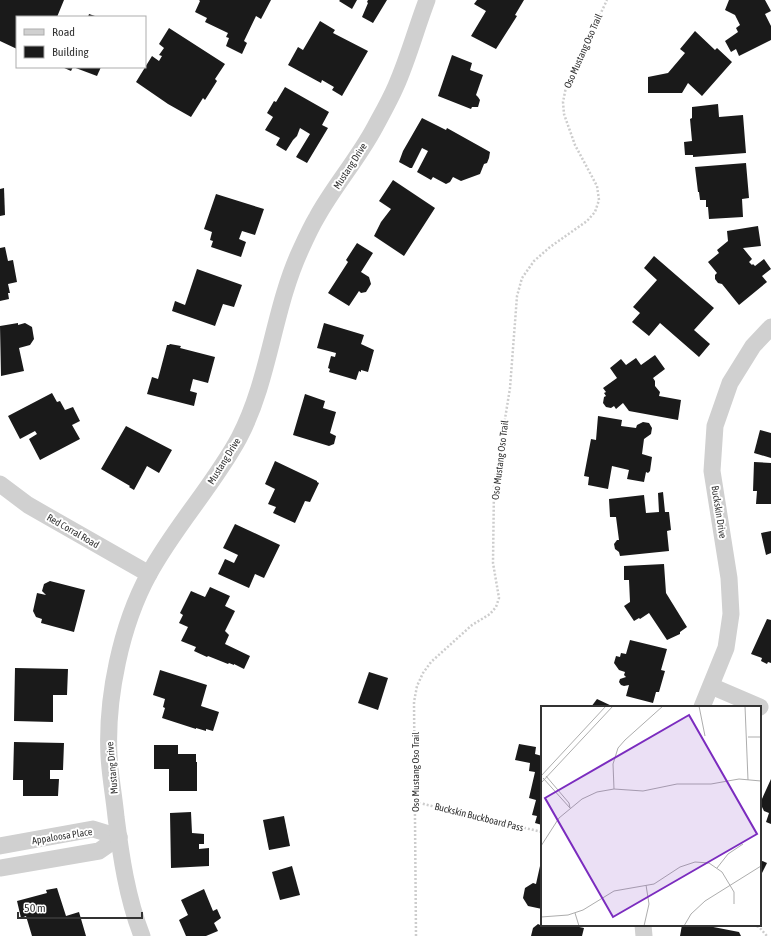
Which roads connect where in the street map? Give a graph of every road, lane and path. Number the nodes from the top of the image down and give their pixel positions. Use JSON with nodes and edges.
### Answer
{"nodes":[{"id":1,"x":427,"y":0,"type":"edge"},
{"id":2,"x":607,"y":0,"type":"edge"},
{"id":3,"x":771,"y":327,"type":"edge"},
{"id":4,"x":0,"y":484,"type":"edge"},
{"id":5,"x":148,"y":574,"type":"junction"},
{"id":6,"x":711,"y":686,"type":"junction"},
{"id":7,"x":702,"y":706,"type":"edge"},
{"id":8,"x":758,"y":706,"type":"edge"},
{"id":9,"x":761,"y":707,"type":"edge"},
{"id":10,"x":771,"y":712,"type":"edge"},
{"id":11,"x":415,"y":802,"type":"junction"},
{"id":12,"x":541,"y":832,"type":"edge"},
{"id":13,"x":119,"y":837,"type":"junction"},
{"id":14,"x":0,"y":846,"type":"edge"},
{"id":15,"x":0,"y":868,"type":"edge"},
{"id":16,"x":643,"y":926,"type":"edge"},
{"id":17,"x":756,"y":926,"type":"edge"},
{"id":18,"x":142,"y":936,"type":"edge"},
{"id":19,"x":416,"y":936,"type":"edge"},
{"id":20,"x":644,"y":936,"type":"edge"},
{"id":21,"x":767,"y":936,"type":"edge"}],
"edges":[{"from":1,"to":5,"type":"street","name":"Mustang Drive"},
{"from":2,"to":11,"type":"path","name":"Oso Mustang Oso Trail"},
{"from":3,"to":6,"type":"street","name":"Buckskin Drive"},
{"from":4,"to":5,"type":"street","name":"Red Corral Road"},
{"from":5,"to":13,"type":"street","name":"Mustang Drive"},
{"from":6,"to":7,"type":"street","name":"Buckskin Drive"},
{"from":6,"to":8,"type":"street"},
{"from":9,"to":10,"type":"street"},
{"from":11,"to":12,"type":"path","name":"Buckskin Buckboard Pass"},
{"from":11,"to":19,"type":"path","name":"Oso Mustang Oso Trail"},
{"from":13,"to":14,"type":"street","name":"Appaloosa Place"},
{"from":13,"to":15,"type":"street"},
{"from":13,"to":18,"type":"street","name":"Mustang Drive"},
{"from":16,"to":20,"type":"street"},
{"from":17,"to":21,"type":"path"}]}
